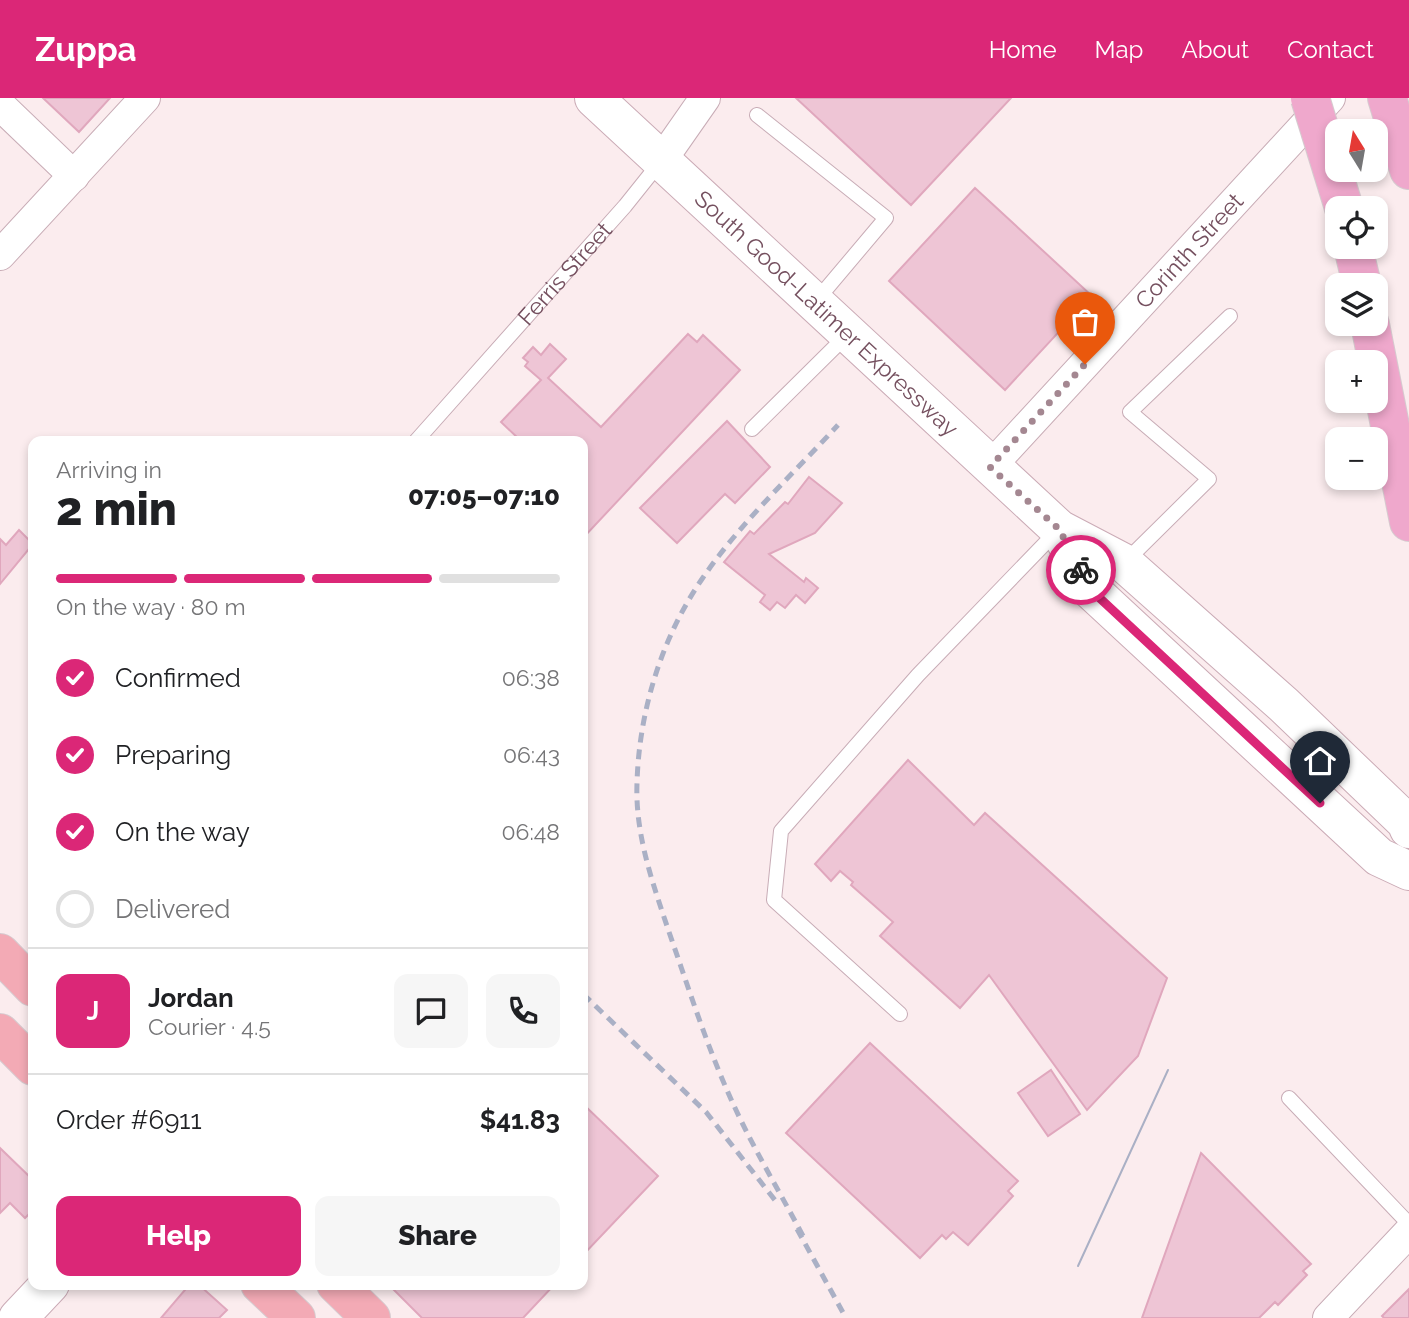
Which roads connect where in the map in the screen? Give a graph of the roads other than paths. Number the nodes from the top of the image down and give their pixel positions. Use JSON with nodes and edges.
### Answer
{"nodes":[{"id":1,"x":145,"y":98,"type":"edge"},
{"id":2,"x":594,"y":98,"type":"edge"},
{"id":3,"x":705,"y":98,"type":"edge"},
{"id":4,"x":1310,"y":98,"type":"edge"},
{"id":5,"x":1330,"y":98,"type":"edge"},
{"id":6,"x":1387,"y":98,"type":"edge"},
{"id":7,"x":0,"y":105,"type":"edge"},
{"id":8,"x":757,"y":115,"type":"dead end"},
{"id":9,"x":661,"y":161,"type":"junction"},
{"id":10,"x":1409,"y":170,"type":"edge"},
{"id":11,"x":74,"y":176,"type":"junction"},
{"id":12,"x":1340,"y":196,"type":"edge"},
{"id":13,"x":0,"y":255,"type":"edge"},
{"id":14,"x":813,"y":304,"type":"junction"},
{"id":15,"x":1230,"y":316,"type":"dead end"},
{"id":16,"x":847,"y":335,"type":"junction"},
{"id":17,"x":1372,"y":336,"type":"edge"},
{"id":18,"x":752,"y":429,"type":"dead end"},
{"id":19,"x":420,"y":436,"type":"edge"},
{"id":20,"x":990,"y":467,"type":"junction"},
{"id":21,"x":1409,"y":522,"type":"edge"},
{"id":22,"x":1059,"y":529,"type":"junction"},
{"id":23,"x":1124,"y":563,"type":"junction"},
{"id":24,"x":1409,"y":829,"type":"edge"},
{"id":25,"x":1409,"y":871,"type":"edge"},
{"id":26,"x":0,"y":953,"type":"edge"},
{"id":27,"x":28,"y":982,"type":"edge"},
{"id":28,"x":900,"y":1014,"type":"dead end"},
{"id":29,"x":0,"y":1033,"type":"edge"},
{"id":30,"x":28,"y":1061,"type":"edge"},
{"id":31,"x":1289,"y":1098,"type":"dead end"},
{"id":32,"x":1409,"y":1224,"type":"edge"},
{"id":33,"x":1409,"y":1232,"type":"edge"},
{"id":34,"x":44,"y":1290,"type":"edge"},
{"id":35,"x":266,"y":1290,"type":"edge"},
{"id":36,"x":342,"y":1290,"type":"edge"},
{"id":37,"x":18,"y":1318,"type":"edge"},
{"id":38,"x":296,"y":1318,"type":"edge"},
{"id":39,"x":371,"y":1318,"type":"edge"},
{"id":40,"x":1328,"y":1318,"type":"edge"}],
"edges":[{"from":1,"to":11,"type":"street"},
{"from":2,"to":9,"type":"main road","name":"South Good-Latimer Expressway"},
{"from":3,"to":9,"type":"street","name":"Ferris Street"},
{"from":4,"to":12,"type":"highway","bridge":true},
{"from":5,"to":20,"type":"street","name":"Corinth Street"},
{"from":6,"to":10,"type":"highway"},
{"from":7,"to":11,"type":"street"},
{"from":8,"to":14,"type":"lane"},
{"from":9,"to":14,"type":"main road","name":"South Good-Latimer Expressway"},
{"from":9,"to":19,"type":"lane","name":"Ferris Street"},
{"from":11,"to":13,"type":"street"},
{"from":14,"to":16,"type":"main road","name":"South Good-Latimer Expressway"},
{"from":15,"to":23,"type":"lane"},
{"from":16,"to":18,"type":"lane"},
{"from":16,"to":20,"type":"main road","name":"South Good-Latimer Expressway"},
{"from":17,"to":21,"type":"highway"},
{"from":20,"to":22,"type":"main road","name":"South Good-Latimer Expressway"},
{"from":22,"to":23,"type":"main road","name":"South Good-Latimer Expressway"},
{"from":22,"to":25,"type":"main road","name":"South Good-Latimer Expressway"},
{"from":22,"to":28,"type":"lane"},
{"from":23,"to":24,"type":"main road","name":"South Good-Latimer Expressway"},
{"from":26,"to":27,"type":"main road"},
{"from":29,"to":30,"type":"main road"},
{"from":31,"to":32,"type":"lane"},
{"from":33,"to":40,"type":"street"},
{"from":34,"to":37,"type":"main road"},
{"from":35,"to":38,"type":"main road"},
{"from":36,"to":39,"type":"main road"}]}
